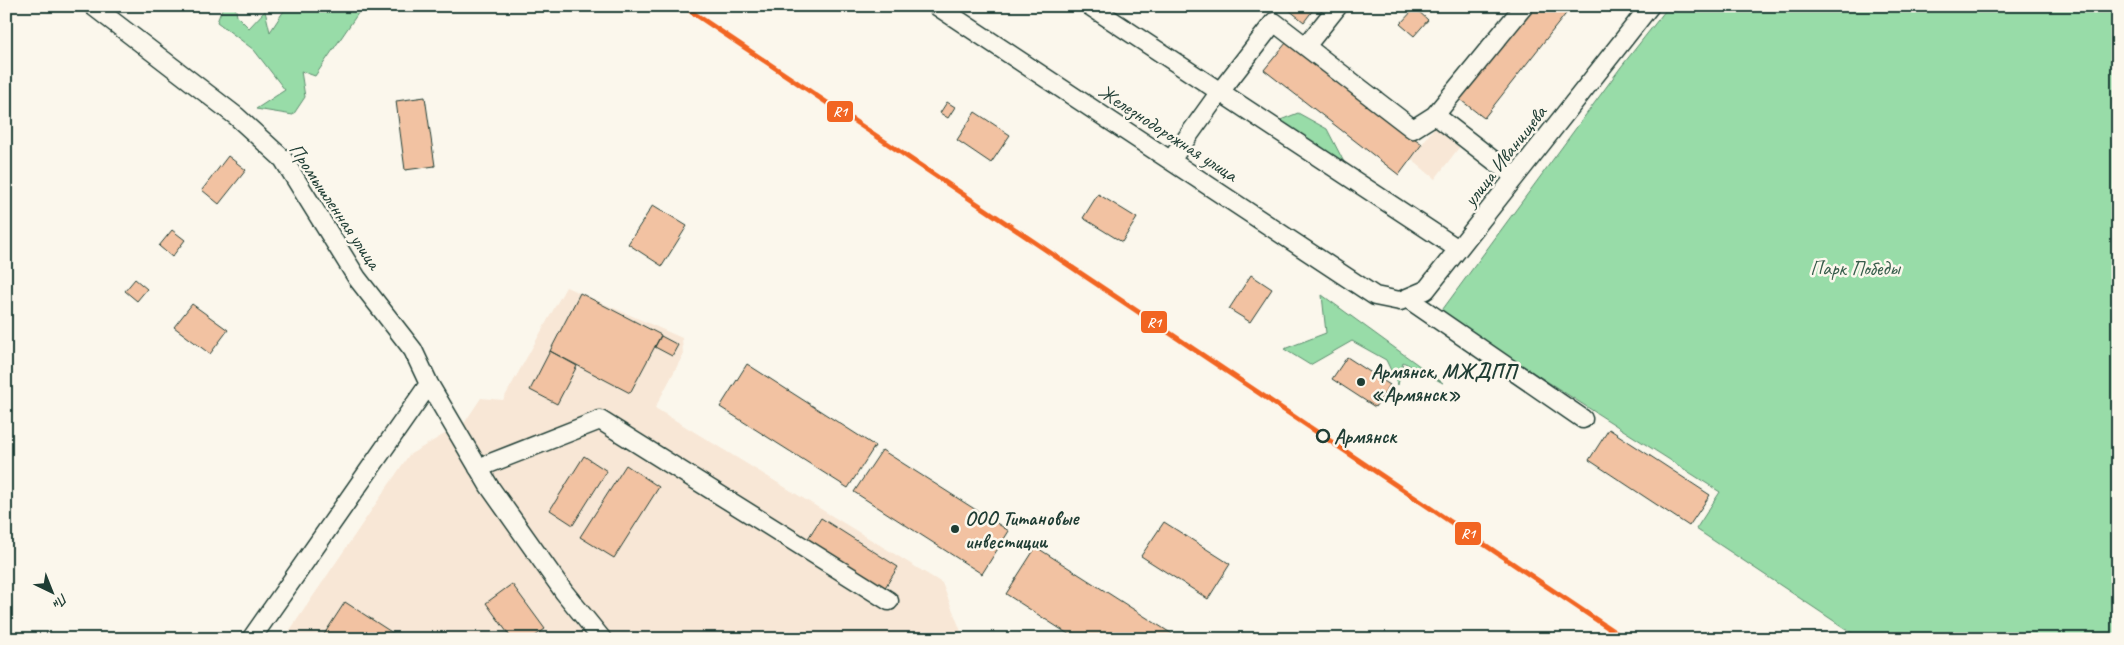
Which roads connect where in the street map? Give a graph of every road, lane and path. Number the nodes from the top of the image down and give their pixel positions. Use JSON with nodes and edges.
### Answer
{"nodes":[{"id":1,"x":93,"y":6,"type":"edge"},
{"id":2,"x":937,"y":6,"type":"edge"},
{"id":3,"x":1090,"y":6,"type":"edge"},
{"id":4,"x":1338,"y":6,"type":"edge"},
{"id":5,"x":1524,"y":6,"type":"edge"},
{"id":6,"x":1650,"y":6,"type":"edge"},
{"id":7,"x":1307,"y":45,"type":"junction"},
{"id":8,"x":1219,"y":93,"type":"junction"},
{"id":9,"x":1435,"y":115,"type":"junction"},
{"id":10,"x":1170,"y":160,"type":"junction"},
{"id":11,"x":1515,"y":178,"type":"junction"},
{"id":12,"x":1458,"y":249,"type":"junction"},
{"id":13,"x":1375,"y":296,"type":"joint"},
{"id":14,"x":1407,"y":298,"type":"junction"},
{"id":15,"x":429,"y":384,"type":"junction"},
{"id":16,"x":1583,"y":419,"type":"dead end"},
{"id":17,"x":478,"y":468,"type":"junction"},
{"id":18,"x":889,"y":601,"type":"dead end"},
{"id":19,"x":251,"y":639,"type":"edge"},
{"id":20,"x":602,"y":639,"type":"edge"}],
"edges":[{"from":1,"to":15,"type":"street","name":"Промышленная улица"},
{"from":2,"to":10,"type":"street","name":"Железнодорожная улица"},
{"from":3,"to":8,"type":"street"},
{"from":4,"to":7,"type":"street"},
{"from":5,"to":9,"type":"street"},
{"from":6,"to":11,"type":"street","name":"улица Иванищева"},
{"from":7,"to":8,"type":"street"},
{"from":7,"to":9,"type":"street"},
{"from":8,"to":10,"type":"street"},
{"from":8,"to":12,"type":"street"},
{"from":9,"to":11,"type":"street"},
{"from":10,"to":13,"type":"street","name":"Железнодорожная улица"},
{"from":11,"to":12,"type":"street","name":"улица Иванищева"},
{"from":12,"to":14,"type":"street","name":"улица Иванищева"},
{"from":13,"to":14,"type":"street","name":"улица Иванищева"},
{"from":14,"to":16,"type":"street"},
{"from":15,"to":17,"type":"street","name":"Промышленная улица"},
{"from":15,"to":19,"type":"street"},
{"from":17,"to":18,"type":"street"},
{"from":17,"to":20,"type":"street","name":"Промышленная улица"}]}
